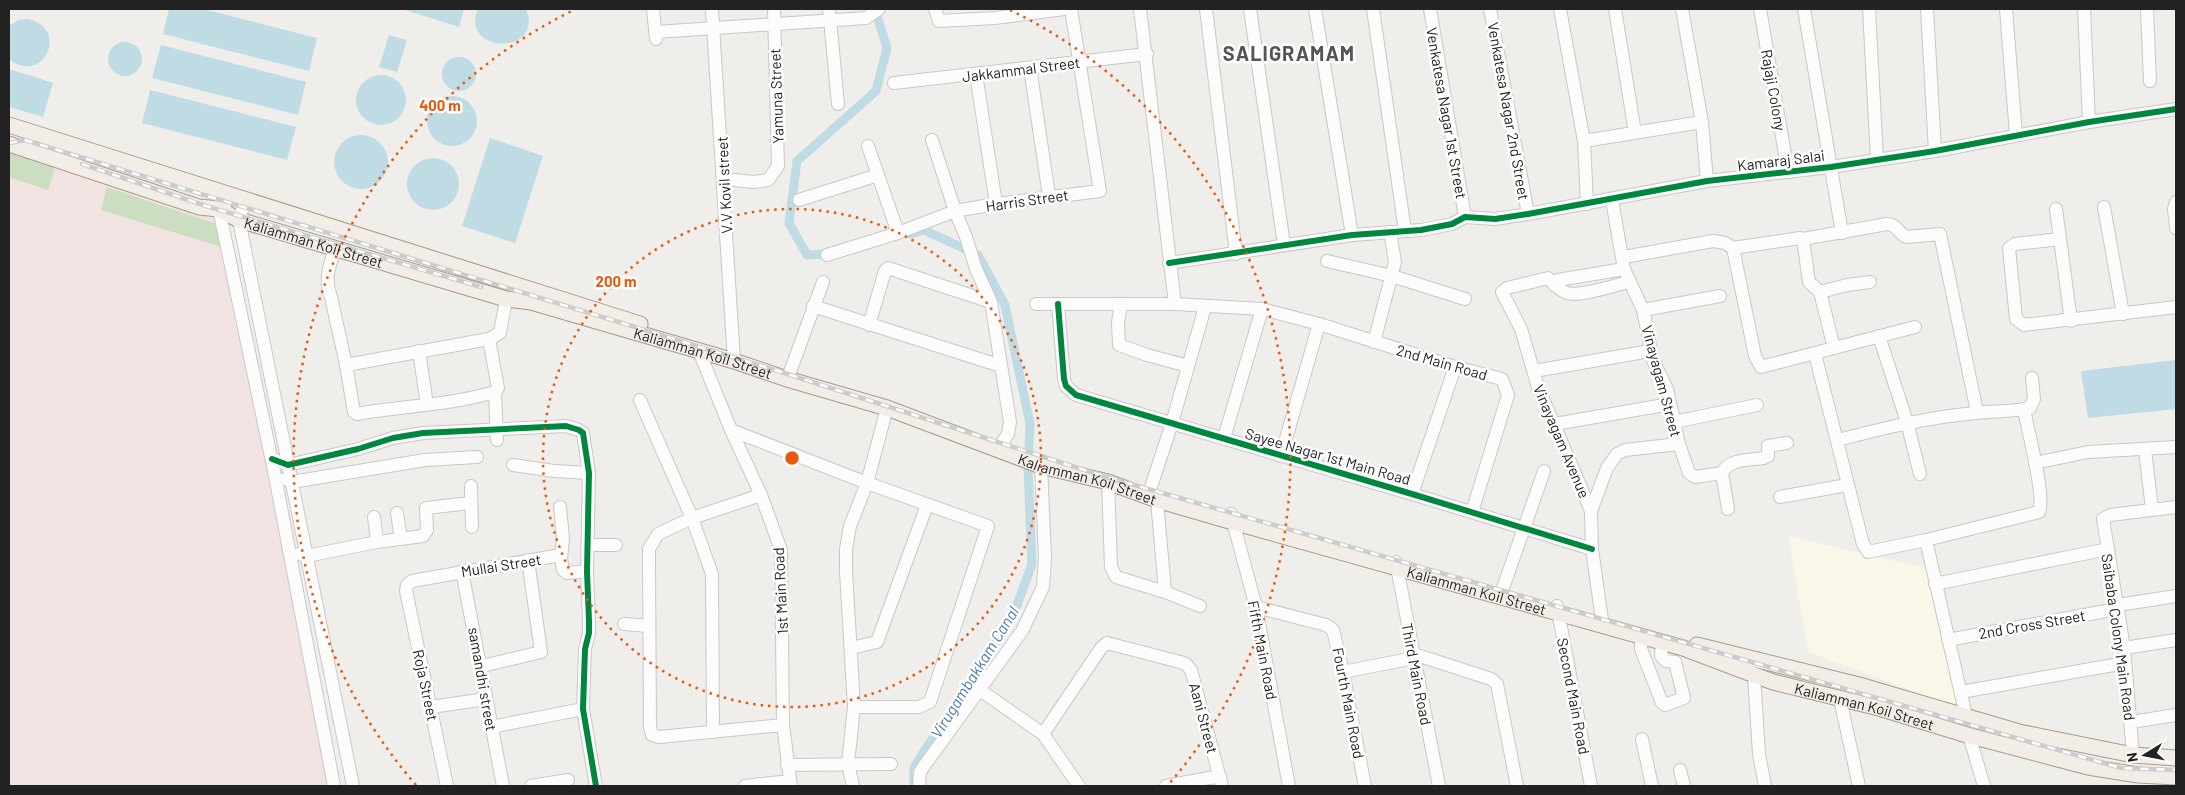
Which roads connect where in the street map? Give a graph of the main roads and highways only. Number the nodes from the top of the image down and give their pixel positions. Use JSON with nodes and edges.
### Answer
{"nodes":[{"id":1,"x":9,"y":125,"type":"edge"},
{"id":2,"x":9,"y":144,"type":"edge"},
{"id":3,"x":734,"y":357,"type":"junction"},
{"id":4,"x":941,"y":424,"type":"junction"},
{"id":5,"x":1037,"y":462,"type":"junction"},
{"id":6,"x":1153,"y":495,"type":"junction"},
{"id":7,"x":1397,"y":565,"type":"junction"},
{"id":8,"x":1557,"y":610,"type":"junction"},
{"id":9,"x":1603,"y":624,"type":"junction"},
{"id":10,"x":2176,"y":758,"type":"edge"},
{"id":11,"x":2176,"y":777,"type":"edge"},
{"id":12,"x":2139,"y":781,"type":"edge"}],
"edges":[{"from":1,"to":3,"type":"main road","name":"Kaliamman Koil Street"},
{"from":2,"to":3,"type":"main road","name":"Kaliamman Koil Street"},
{"from":3,"to":4,"type":"main road","name":"Kaliamman Koil Street"},
{"from":3,"to":4,"type":"main road","name":"Kaliamman Koil Street"},
{"from":4,"to":5,"type":"main road","name":"Kaliamman Koil Street"},
{"from":5,"to":6,"type":"main road","name":"Kaliamman Koil Street"},
{"from":5,"to":6,"type":"main road","name":"Kaliamman Koil Street"},
{"from":6,"to":7,"type":"main road","name":"Kaliamman Koil Street"},
{"from":7,"to":8,"type":"main road","name":"Kaliamman Koil Street"},
{"from":7,"to":8,"type":"main road","name":"Kaliamman Koil Street"},
{"from":8,"to":9,"type":"main road","name":"Kaliamman Koil Street"},
{"from":9,"to":10,"type":"main road","name":"Kaliamman Koil Street"},
{"from":9,"to":12,"type":"main road","name":"Kaliamman Koil Street"},
{"from":11,"to":12,"type":"main road","name":"Kaliamman Koil Street"}]}
